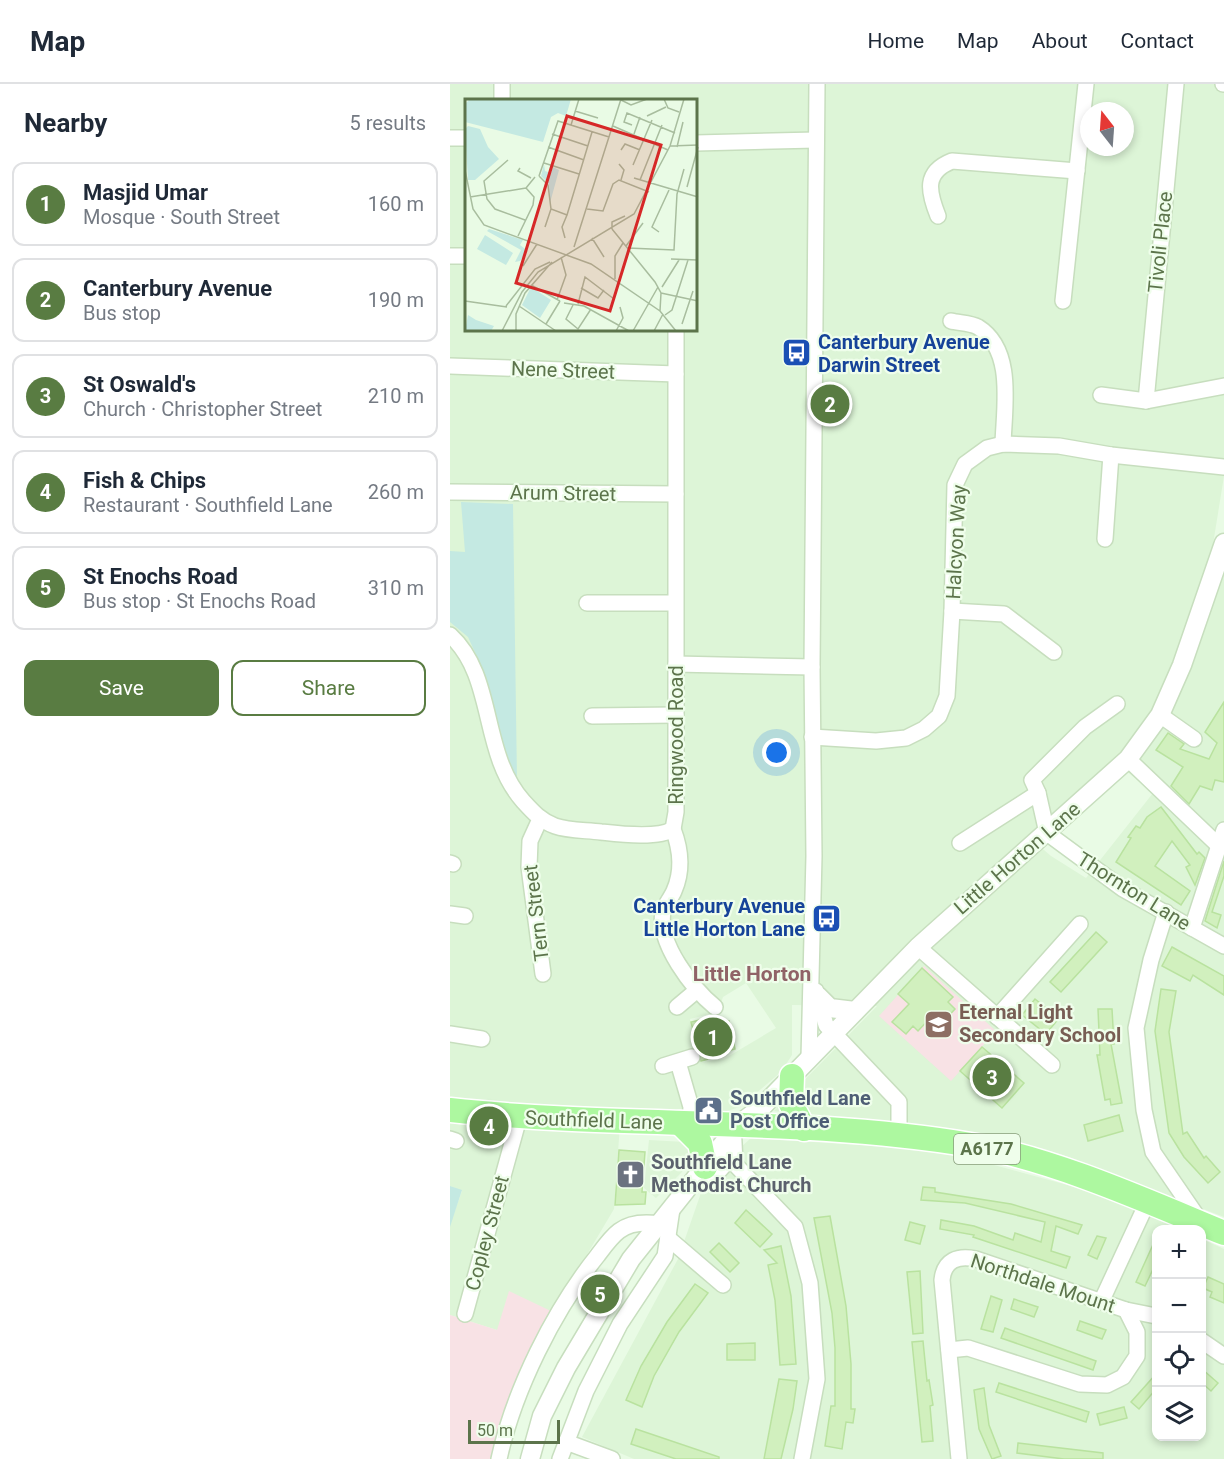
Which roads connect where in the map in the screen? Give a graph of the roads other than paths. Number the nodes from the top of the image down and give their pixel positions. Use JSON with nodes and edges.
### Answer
{"nodes":[{"id":1,"x":817,"y":84,"type":"edge"},
{"id":2,"x":1086,"y":84,"type":"edge"},
{"id":3,"x":1176,"y":84,"type":"edge"},
{"id":4,"x":816,"y":140,"type":"junction"},
{"id":5,"x":698,"y":143,"type":"edge"},
{"id":6,"x":1077,"y":171,"type":"junction"},
{"id":7,"x":938,"y":216,"type":"dead end"},
{"id":8,"x":1063,"y":301,"type":"dead end"},
{"id":9,"x":951,"y":321,"type":"dead end"},
{"id":10,"x":676,"y":332,"type":"edge"},
{"id":11,"x":450,"y":366,"type":"edge"},
{"id":12,"x":676,"y":374,"type":"junction"},
{"id":13,"x":1224,"y":386,"type":"edge"},
{"id":14,"x":1101,"y":395,"type":"dead end"},
{"id":15,"x":1146,"y":401,"type":"junction"},
{"id":16,"x":1003,"y":444,"type":"junction"},
{"id":17,"x":1111,"y":455,"type":"junction"},
{"id":18,"x":1224,"y":467,"type":"edge"},
{"id":19,"x":450,"y":492,"type":"edge"},
{"id":20,"x":676,"y":494,"type":"junction"},
{"id":21,"x":1106,"y":539,"type":"dead end"},
{"id":22,"x":1224,"y":543,"type":"edge"},
{"id":23,"x":1221,"y":567,"type":"edge"},
{"id":24,"x":587,"y":603,"type":"dead end"},
{"id":25,"x":675,"y":603,"type":"junction"},
{"id":26,"x":952,"y":611,"type":"junction"},
{"id":27,"x":450,"y":635,"type":"edge"},
{"id":28,"x":1054,"y":652,"type":"dead end"},
{"id":29,"x":676,"y":664,"type":"junction"},
{"id":30,"x":812,"y":667,"type":"junction"},
{"id":31,"x":1117,"y":704,"type":"dead end"},
{"id":32,"x":676,"y":715,"type":"junction"},
{"id":33,"x":1160,"y":715,"type":"junction"},
{"id":34,"x":592,"y":716,"type":"dead end"},
{"id":35,"x":812,"y":738,"type":"junction"},
{"id":36,"x":1194,"y":739,"type":"dead end"},
{"id":37,"x":1128,"y":759,"type":"junction"},
{"id":38,"x":1038,"y":793,"type":"junction"},
{"id":39,"x":540,"y":819,"type":"junction"},
{"id":40,"x":673,"y":829,"type":"junction"},
{"id":41,"x":1224,"y":830,"type":"edge"},
{"id":42,"x":1047,"y":833,"type":"junction"},
{"id":43,"x":960,"y":843,"type":"dead end"},
{"id":44,"x":1218,"y":844,"type":"junction"},
{"id":45,"x":1166,"y":912,"type":"junction"},
{"id":46,"x":1080,"y":924,"type":"dead end"},
{"id":47,"x":1192,"y":928,"type":"junction"},
{"id":48,"x":1222,"y":942,"type":"edge"},
{"id":49,"x":918,"y":947,"type":"junction"},
{"id":50,"x":810,"y":968,"type":"junction"},
{"id":51,"x":543,"y":974,"type":"dead end"},
{"id":52,"x":696,"y":991,"type":"junction"},
{"id":53,"x":818,"y":996,"type":"junction"},
{"id":54,"x":677,"y":1007,"type":"dead end"},
{"id":55,"x":715,"y":1007,"type":"dead end"},
{"id":56,"x":855,"y":1011,"type":"junction"},
{"id":57,"x":997,"y":1017,"type":"junction"},
{"id":58,"x":450,"y":1034,"type":"edge"},
{"id":59,"x":834,"y":1035,"type":"junction"},
{"id":60,"x":482,"y":1039,"type":"dead end"},
{"id":61,"x":809,"y":1058,"type":"junction"},
{"id":62,"x":1052,"y":1065,"type":"dead end"},
{"id":63,"x":663,"y":1066,"type":"dead end"},
{"id":64,"x":792,"y":1076,"type":"junction"},
{"id":65,"x":450,"y":1110,"type":"edge"},
{"id":66,"x":519,"y":1118,"type":"junction"},
{"id":67,"x":685,"y":1124,"type":"junction"},
{"id":68,"x":735,"y":1129,"type":"junction"},
{"id":69,"x":804,"y":1129,"type":"junction"},
{"id":70,"x":899,"y":1136,"type":"junction"},
{"id":71,"x":729,"y":1158,"type":"junction"},
{"id":72,"x":701,"y":1171,"type":"junction"},
{"id":73,"x":1148,"y":1203,"type":"junction"},
{"id":74,"x":1213,"y":1229,"type":"edge"},
{"id":75,"x":663,"y":1231,"type":"junction"},
{"id":76,"x":723,"y":1285,"type":"dead end"},
{"id":77,"x":1102,"y":1300,"type":"junction"},
{"id":78,"x":1126,"y":1310,"type":"junction"},
{"id":79,"x":465,"y":1314,"type":"dead end"},
{"id":80,"x":1152,"y":1315,"type":"edge"},
{"id":81,"x":1206,"y":1344,"type":"edge"},
{"id":82,"x":950,"y":1350,"type":"junction"},
{"id":83,"x":1224,"y":1356,"type":"edge"},
{"id":84,"x":566,"y":1442,"type":"junction"},
{"id":85,"x":499,"y":1459,"type":"edge"},
{"id":86,"x":530,"y":1459,"type":"edge"},
{"id":87,"x":560,"y":1459,"type":"edge"},
{"id":88,"x":612,"y":1459,"type":"edge"},
{"id":89,"x":802,"y":1459,"type":"edge"},
{"id":90,"x":959,"y":1459,"type":"edge"}],
"edges":[{"from":1,"to":4,"type":"street"},
{"from":2,"to":6,"type":"street"},
{"from":3,"to":15,"type":"street","name":"Tivoli Place"},
{"from":4,"to":5,"type":"street"},
{"from":4,"to":30,"type":"street"},
{"from":6,"to":7,"type":"street"},
{"from":6,"to":8,"type":"street"},
{"from":9,"to":16,"type":"street"},
{"from":10,"to":12,"type":"street","name":"Ringwood Road"},
{"from":11,"to":12,"type":"street","name":"Nene Street"},
{"from":12,"to":20,"type":"street","name":"Ringwood Road"},
{"from":13,"to":15,"type":"street"},
{"from":14,"to":15,"type":"street"},
{"from":16,"to":17,"type":"street","name":"Halcyon Way"},
{"from":16,"to":26,"type":"street","name":"Halcyon Way"},
{"from":17,"to":18,"type":"street","name":"Halcyon Way"},
{"from":17,"to":21,"type":"street"},
{"from":19,"to":20,"type":"street","name":"Arum Street"},
{"from":20,"to":25,"type":"street","name":"Ringwood Road"},
{"from":22,"to":23,"type":"street","name":"Little Horton Lane"},
{"from":23,"to":33,"type":"street","name":"Little Horton Lane"},
{"from":24,"to":25,"type":"street"},
{"from":25,"to":29,"type":"street","name":"Ringwood Road"},
{"from":26,"to":28,"type":"street"},
{"from":26,"to":35,"type":"street","name":"Halcyon Way"},
{"from":27,"to":39,"type":"street","name":"Ringwood Road"},
{"from":29,"to":30,"type":"street"},
{"from":29,"to":32,"type":"street","name":"Ringwood Road"},
{"from":30,"to":35,"type":"street"},
{"from":31,"to":38,"type":"street"},
{"from":32,"to":34,"type":"street"},
{"from":32,"to":40,"type":"street","name":"Ringwood Road"},
{"from":33,"to":36,"type":"street"},
{"from":33,"to":37,"type":"street","name":"Little Horton Lane"},
{"from":35,"to":50,"type":"street"},
{"from":37,"to":42,"type":"street","name":"Little Horton Lane"},
{"from":37,"to":44,"type":"street"},
{"from":38,"to":42,"type":"street"},
{"from":38,"to":43,"type":"street"},
{"from":39,"to":40,"type":"street","name":"Ringwood Road"},
{"from":39,"to":51,"type":"street","name":"Tern Street"},
{"from":40,"to":52,"type":"street"},
{"from":41,"to":44,"type":"street"},
{"from":42,"to":45,"type":"street","name":"Thornton Lane"},
{"from":42,"to":49,"type":"street","name":"Little Horton Lane"},
{"from":44,"to":47,"type":"street"},
{"from":45,"to":47,"type":"street","name":"Thornton Lane"},
{"from":45,"to":74,"type":"street"},
{"from":46,"to":57,"type":"street"},
{"from":47,"to":48,"type":"street","name":"Thornton Lane"},
{"from":49,"to":56,"type":"street","name":"Little Horton Lane"},
{"from":49,"to":57,"type":"street"},
{"from":50,"to":53,"type":"street"},
{"from":50,"to":61,"type":"street"},
{"from":52,"to":54,"type":"street"},
{"from":52,"to":55,"type":"street"},
{"from":53,"to":56,"type":"street"},
{"from":53,"to":59,"type":"street"},
{"from":56,"to":59,"type":"street","name":"Little Horton Lane"},
{"from":57,"to":62,"type":"street"},
{"from":58,"to":60,"type":"street"},
{"from":59,"to":61,"type":"street","name":"Little Horton Lane"},
{"from":59,"to":70,"type":"street"},
{"from":61,"to":64,"type":"street","name":"Little Horton Lane"},
{"from":63,"to":67,"type":"street"},
{"from":64,"to":68,"type":"street","name":"Little Horton Lane"},
{"from":64,"to":69,"type":"main road"},
{"from":65,"to":66,"type":"main road","name":"Southfield Lane","number":"A6177"},
{"from":66,"to":67,"type":"main road","name":"Southfield Lane","number":"A6177"},
{"from":66,"to":79,"type":"street","name":"Copley Street"},
{"from":67,"to":68,"type":"main road","name":"Southfield Lane","number":"A6177"},
{"from":67,"to":72,"type":"main road"},
{"from":68,"to":69,"type":"main road","number":"A6177"},
{"from":68,"to":71,"type":"street"},
{"from":68,"to":72,"type":"street","name":"Little Horton Lane"},
{"from":69,"to":70,"type":"main road","number":"A6177"},
{"from":70,"to":73,"type":"main road","number":"A6177"},
{"from":71,"to":72,"type":"street"},
{"from":71,"to":89,"type":"street"},
{"from":72,"to":75,"type":"street","name":"Little Horton Lane"},
{"from":73,"to":74,"type":"main road","number":"A6177"},
{"from":73,"to":77,"type":"street"},
{"from":75,"to":76,"type":"street"},
{"from":75,"to":84,"type":"street"},
{"from":75,"to":85,"type":"street"},
{"from":75,"to":86,"type":"street","name":"Little Horton Lane"},
{"from":77,"to":78,"type":"street","name":"Northdale Mount"},
{"from":77,"to":82,"type":"street","name":"Northdale Mount"},
{"from":78,"to":80,"type":"street","name":"Northdale Mount"},
{"from":78,"to":82,"type":"street"},
{"from":81,"to":83,"type":"street"},
{"from":82,"to":90,"type":"street","name":"Northdale Mount"},
{"from":84,"to":87,"type":"street"},
{"from":84,"to":88,"type":"street"}]}
